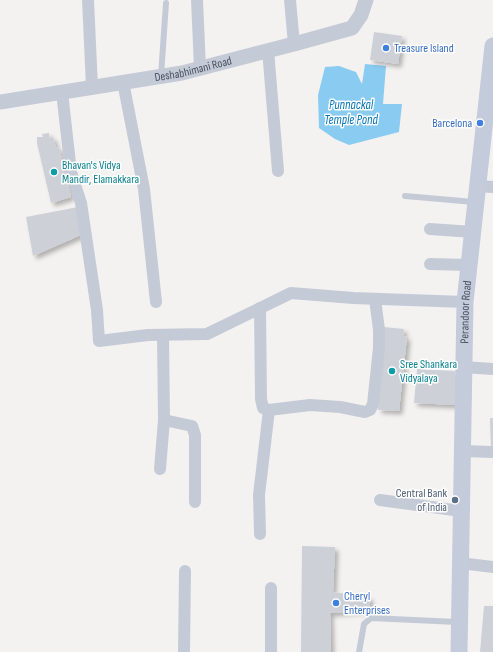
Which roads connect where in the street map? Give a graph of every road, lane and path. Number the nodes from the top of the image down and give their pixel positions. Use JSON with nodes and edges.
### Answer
{"nodes":[{"id":1,"x":88,"y":0,"type":"edge"},
{"id":2,"x":197,"y":0,"type":"edge"},
{"id":3,"x":290,"y":0,"type":"edge"},
{"id":4,"x":366,"y":0,"type":"edge"},
{"id":5,"x":166,"y":3,"type":"dead end"},
{"id":6,"x":294,"y":44,"type":"junction"},
{"id":7,"x":493,"y":46,"type":"edge"},
{"id":8,"x":268,"y":50,"type":"junction"},
{"id":9,"x":200,"y":68,"type":"junction"},
{"id":10,"x":161,"y":76,"type":"junction"},
{"id":11,"x":123,"y":82,"type":"junction"},
{"id":12,"x":92,"y":87,"type":"junction"},
{"id":13,"x":62,"y":92,"type":"junction"},
{"id":14,"x":0,"y":102,"type":"edge"},
{"id":15,"x":278,"y":172,"type":"dead end"},
{"id":16,"x":486,"y":186,"type":"edge"},
{"id":17,"x":405,"y":196,"type":"dead end"},
{"id":18,"x":476,"y":203,"type":"junction"},
{"id":19,"x":430,"y":228,"type":"dead end"},
{"id":20,"x":473,"y":232,"type":"junction"},
{"id":21,"x":430,"y":264,"type":"dead end"},
{"id":22,"x":469,"y":266,"type":"junction"},
{"id":23,"x":376,"y":299,"type":"junction"},
{"id":24,"x":156,"y":302,"type":"dead end"},
{"id":25,"x":465,"y":302,"type":"junction"},
{"id":26,"x":260,"y":308,"type":"junction"},
{"id":27,"x":163,"y":335,"type":"junction"},
{"id":28,"x":463,"y":367,"type":"junction"},
{"id":29,"x":493,"y":370,"type":"edge"},
{"id":30,"x":269,"y":410,"type":"junction"},
{"id":31,"x":164,"y":420,"type":"junction"},
{"id":32,"x":462,"y":451,"type":"junction"},
{"id":33,"x":493,"y":452,"type":"edge"},
{"id":34,"x":160,"y":469,"type":"dead end"},
{"id":35,"x":380,"y":500,"type":"dead end"},
{"id":36,"x":195,"y":502,"type":"dead end"},
{"id":37,"x":461,"y":511,"type":"junction"},
{"id":38,"x":260,"y":534,"type":"dead end"},
{"id":39,"x":460,"y":563,"type":"junction"},
{"id":40,"x":493,"y":568,"type":"edge"},
{"id":41,"x":186,"y":571,"type":"dead end"},
{"id":42,"x":271,"y":588,"type":"dead end"},
{"id":43,"x":459,"y":622,"type":"junction"},
{"id":44,"x":184,"y":652,"type":"edge"},
{"id":45,"x":271,"y":652,"type":"edge"},
{"id":46,"x":359,"y":652,"type":"edge"},
{"id":47,"x":459,"y":652,"type":"edge"}],
"edges":[{"from":1,"to":12,"type":"street"},
{"from":2,"to":9,"type":"street"},
{"from":3,"to":6,"type":"street"},
{"from":4,"to":6,"type":"street","name":"Deshabhimani Road"},
{"from":5,"to":10,"type":"lane"},
{"from":6,"to":8,"type":"street","name":"Deshabhimani Road"},
{"from":7,"to":16,"type":"main road","name":"Perandoor Road"},
{"from":8,"to":9,"type":"street","name":"Deshabhimani Road"},
{"from":8,"to":15,"type":"street"},
{"from":9,"to":10,"type":"street","name":"Deshabhimani Road"},
{"from":10,"to":11,"type":"street","name":"Deshabhimani Road"},
{"from":11,"to":12,"type":"street","name":"Deshabhimani Road"},
{"from":11,"to":24,"type":"street"},
{"from":12,"to":13,"type":"street","name":"Deshabhimani Road"},
{"from":13,"to":14,"type":"street","name":"Deshabhimani Road"},
{"from":13,"to":27,"type":"street"},
{"from":16,"to":18,"type":"main road","name":"Perandoor Road"},
{"from":17,"to":18,"type":"lane"},
{"from":18,"to":20,"type":"main road","name":"Perandoor Road"},
{"from":19,"to":20,"type":"street"},
{"from":20,"to":22,"type":"main road","name":"Perandoor Road"},
{"from":21,"to":22,"type":"street"},
{"from":22,"to":25,"type":"main road","name":"Perandoor Road"},
{"from":23,"to":25,"type":"street"},
{"from":23,"to":26,"type":"street"},
{"from":23,"to":30,"type":"street"},
{"from":25,"to":28,"type":"main road","name":"Perandoor Road"},
{"from":26,"to":27,"type":"street"},
{"from":26,"to":30,"type":"street"},
{"from":27,"to":31,"type":"street"},
{"from":28,"to":29,"type":"street"},
{"from":28,"to":32,"type":"main road","name":"Perandoor Road"},
{"from":30,"to":38,"type":"street"},
{"from":31,"to":34,"type":"street"},
{"from":31,"to":36,"type":"street"},
{"from":32,"to":33,"type":"street"},
{"from":32,"to":37,"type":"main road","name":"Perandoor Road"},
{"from":35,"to":37,"type":"street"},
{"from":37,"to":39,"type":"main road","name":"Perandoor Road"},
{"from":39,"to":40,"type":"street"},
{"from":39,"to":43,"type":"main road","name":"Perandoor Road"},
{"from":41,"to":44,"type":"street"},
{"from":42,"to":45,"type":"street"},
{"from":43,"to":46,"type":"lane"},
{"from":43,"to":47,"type":"main road","name":"Perandoor Road"}]}
